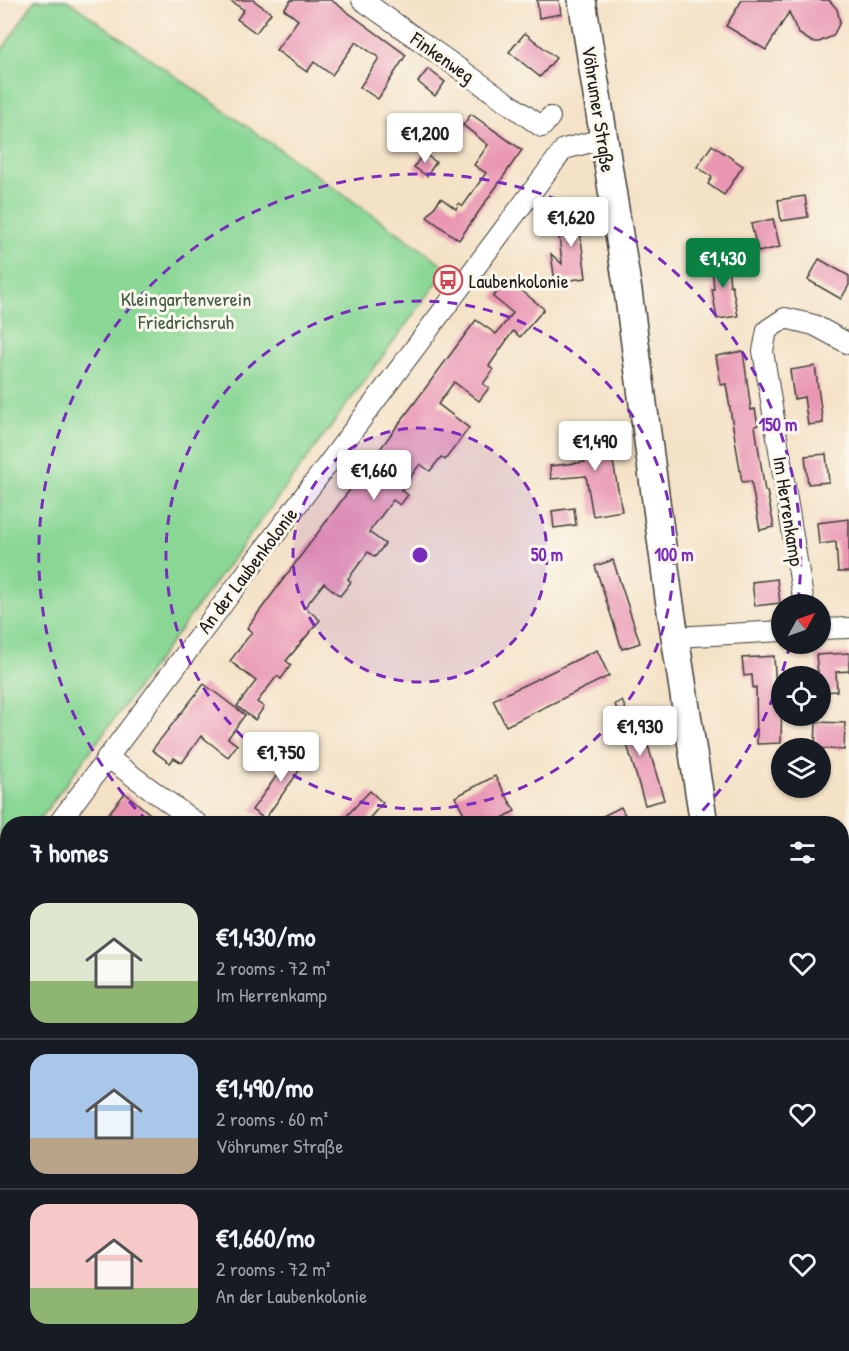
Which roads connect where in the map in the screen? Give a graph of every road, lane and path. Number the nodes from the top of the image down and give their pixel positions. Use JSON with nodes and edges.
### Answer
{"nodes":[{"id":1,"x":362,"y":0,"type":"edge"},
{"id":2,"x":582,"y":0,"type":"edge"},
{"id":3,"x":550,"y":117,"type":"dead end"},
{"id":4,"x":603,"y":139,"type":"junction"},
{"id":5,"x":849,"y":344,"type":"edge"},
{"id":6,"x":802,"y":594,"type":"edge"},
{"id":7,"x":849,"y":628,"type":"edge"},
{"id":8,"x":831,"y":629,"type":"edge"},
{"id":9,"x":771,"y":632,"type":"edge"},
{"id":10,"x":676,"y":637,"type":"junction"},
{"id":11,"x":107,"y":757,"type":"junction"},
{"id":12,"x":64,"y":816,"type":"edge"},
{"id":13,"x":187,"y":816,"type":"edge"},
{"id":14,"x":703,"y":816,"type":"edge"}],
"edges":[{"from":1,"to":3,"type":"street","name":"Finkenweg"},
{"from":2,"to":4,"type":"main road","name":"Vöhrumer Straße"},
{"from":4,"to":10,"type":"main road","name":"Vöhrumer Straße"},
{"from":4,"to":11,"type":"street","name":"An der Laubenkolonie"},
{"from":5,"to":6,"type":"street","name":"Im Herrenkamp"},
{"from":7,"to":8,"type":"street"},
{"from":9,"to":10,"type":"street"},
{"from":10,"to":14,"type":"main road","name":"Vöhrumer Straße"},
{"from":11,"to":12,"type":"street","name":"An der Laubenkolonie"},
{"from":11,"to":13,"type":"street"}]}
